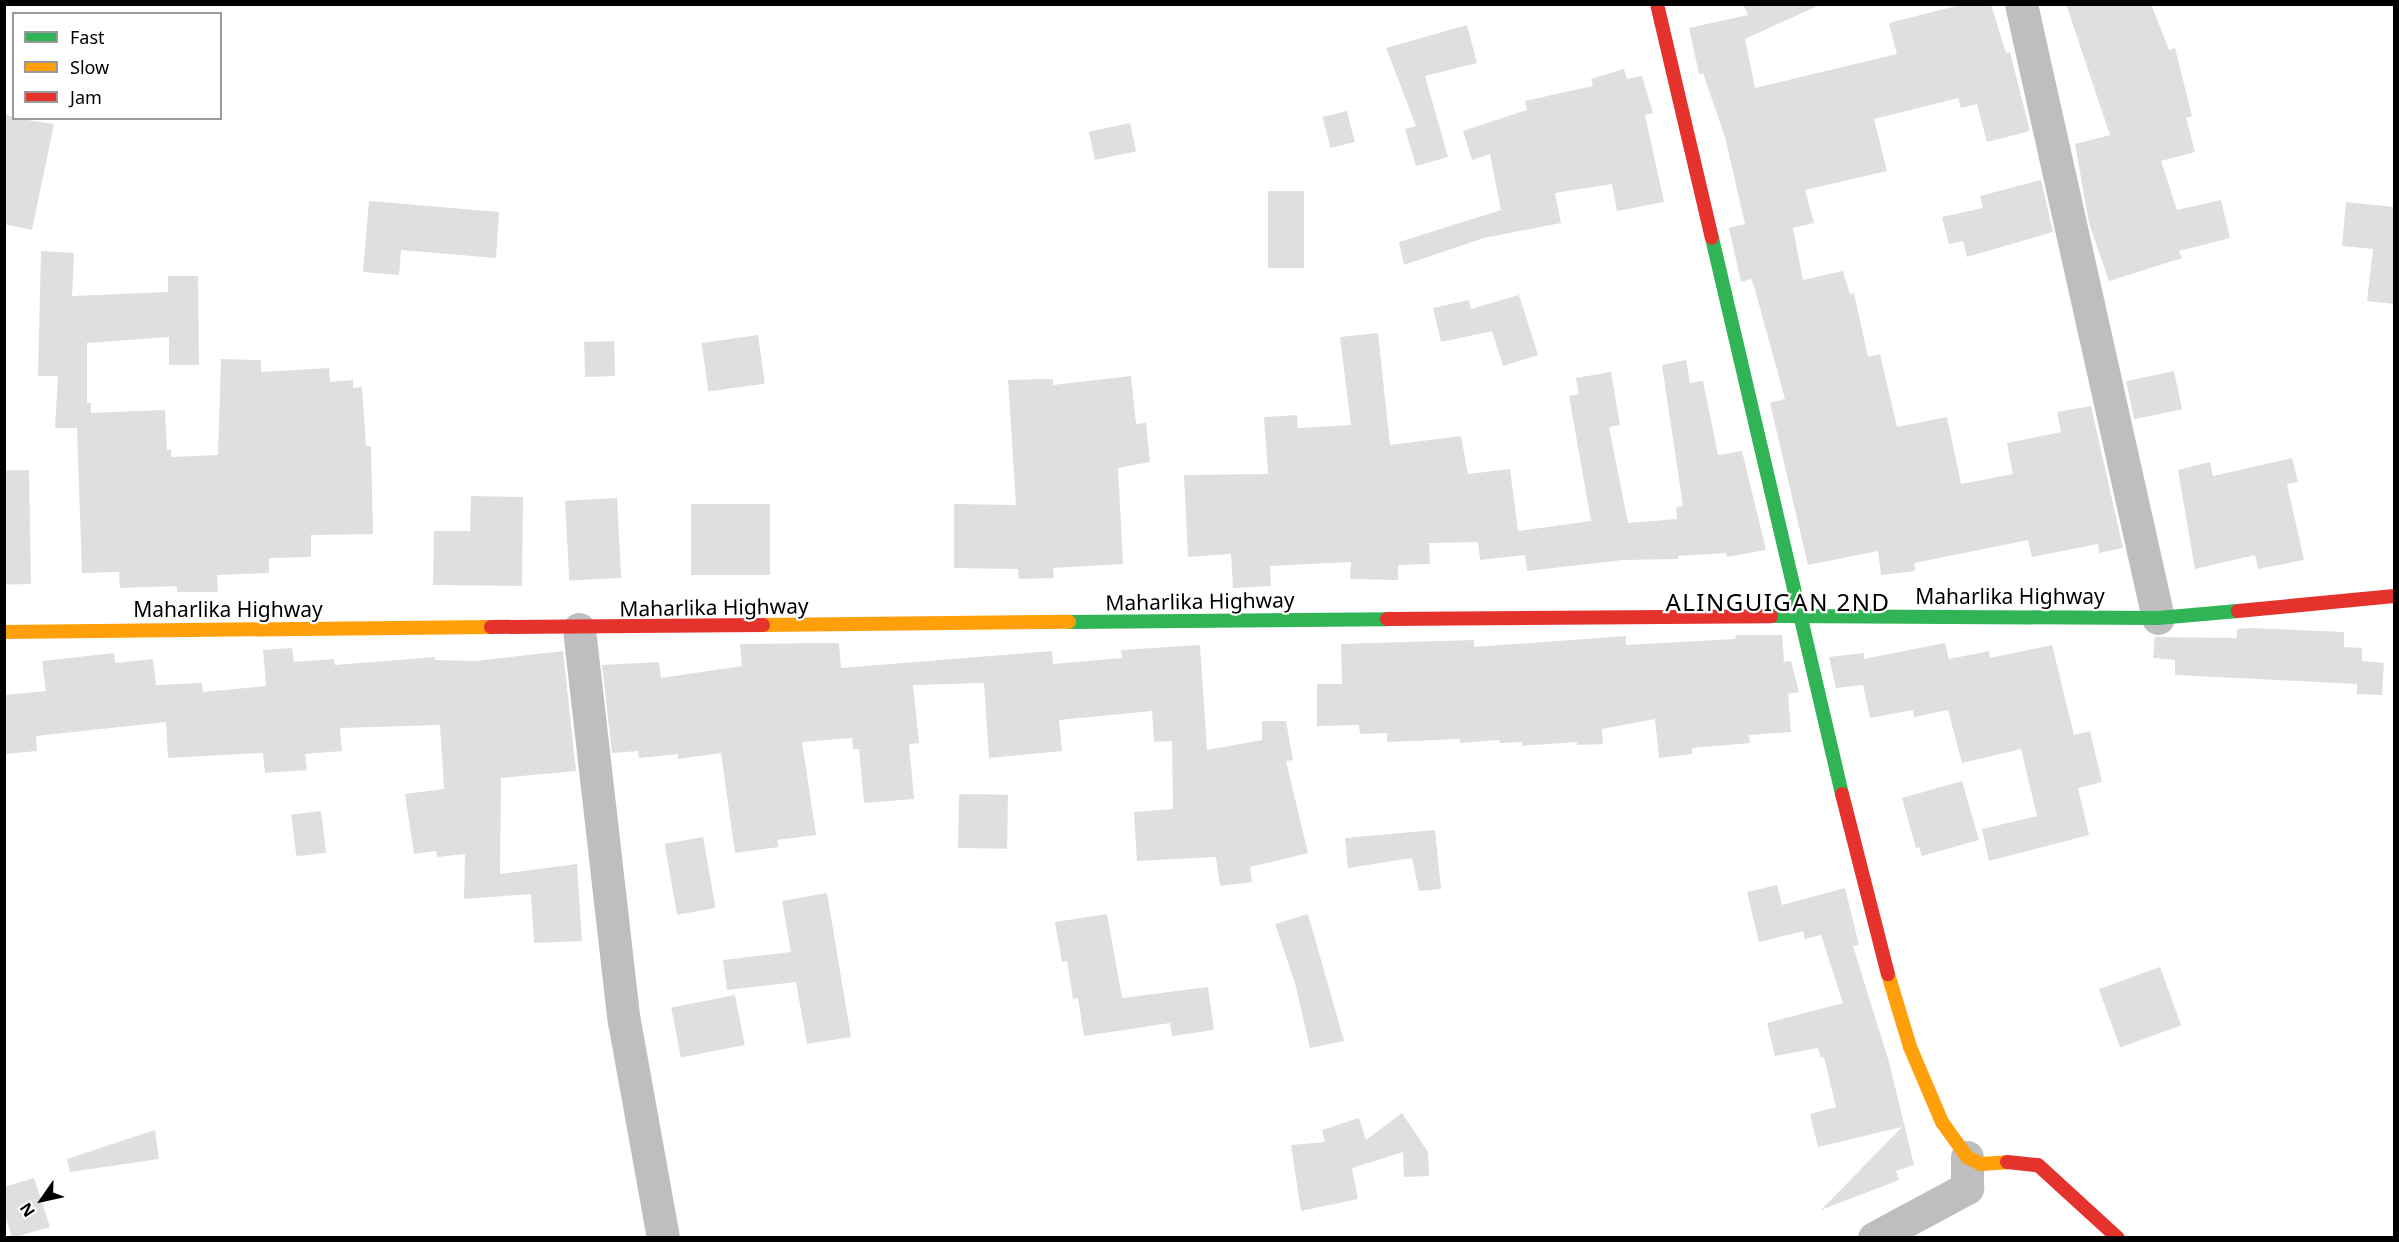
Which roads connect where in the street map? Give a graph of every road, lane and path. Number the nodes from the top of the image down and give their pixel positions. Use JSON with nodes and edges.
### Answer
{"nodes":[{"id":1,"x":2021,"y":4,"type":"edge"},
{"id":2,"x":1662,"y":6,"type":"edge"},
{"id":3,"x":2394,"y":596,"type":"edge"},
{"id":4,"x":1798,"y":618,"type":"junction"},
{"id":5,"x":2158,"y":618,"type":"junction"},
{"id":6,"x":579,"y":629,"type":"junction"},
{"id":7,"x":4,"y":632,"type":"edge"},
{"id":8,"x":1967,"y":1157,"type":"junction"},
{"id":9,"x":663,"y":1238,"type":"edge"},
{"id":10,"x":1874,"y":1238,"type":"edge"},
{"id":11,"x":2118,"y":1238,"type":"edge"}],
"edges":[{"from":1,"to":5,"type":"street"},
{"from":2,"to":4,"type":"main road"},
{"from":3,"to":5,"type":"main road","name":"Maharlika Highway"},
{"from":4,"to":5,"type":"main road","name":"Maharlika Highway"},
{"from":4,"to":6,"type":"main road","name":"Maharlika Highway"},
{"from":4,"to":8,"type":"main road"},
{"from":6,"to":7,"type":"main road","name":"Maharlika Highway"},
{"from":6,"to":9,"type":"street"},
{"from":8,"to":10,"type":"street"},
{"from":8,"to":11,"type":"main road"}]}
